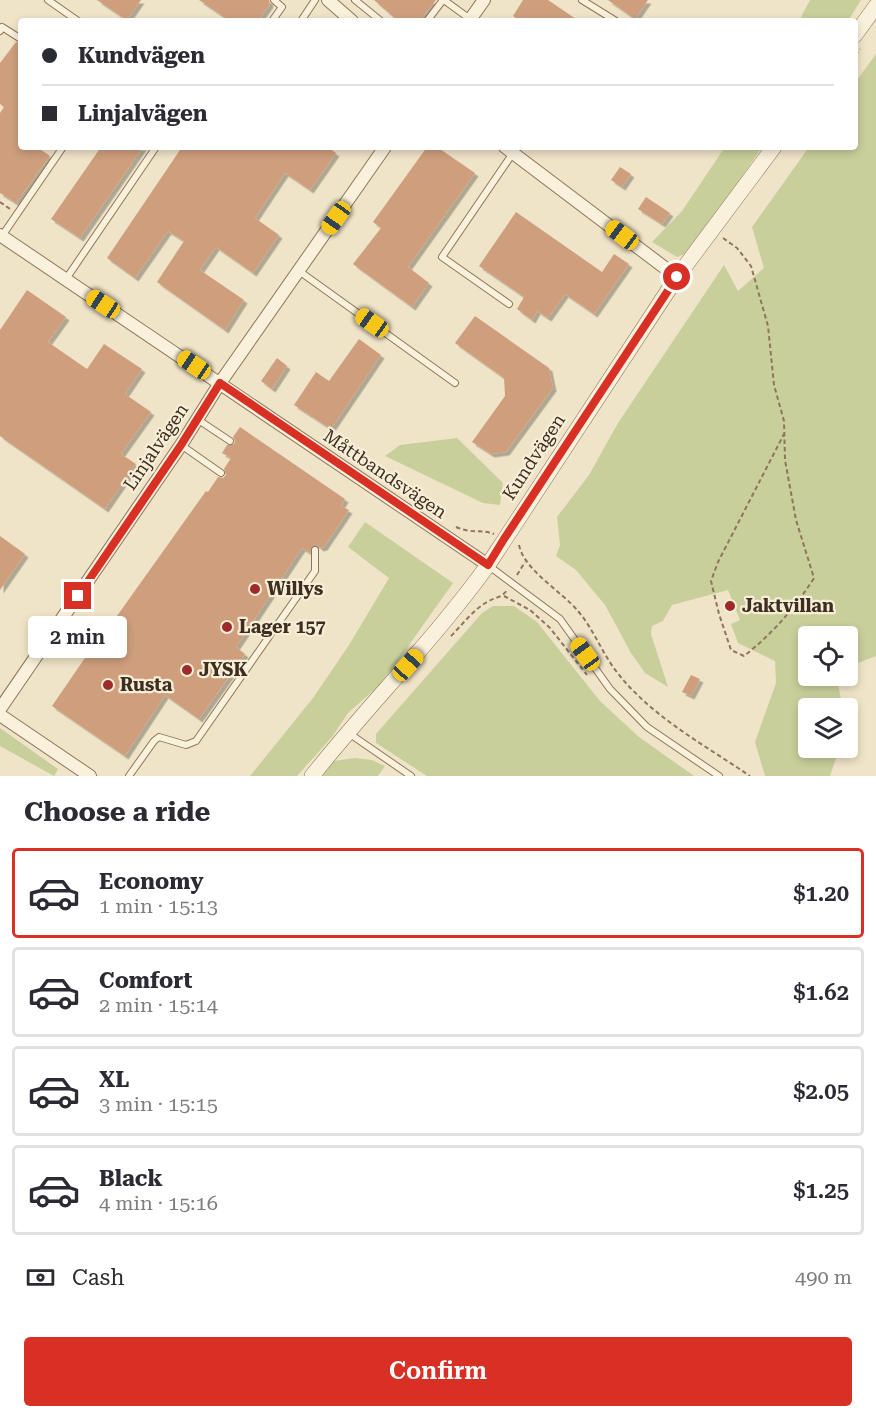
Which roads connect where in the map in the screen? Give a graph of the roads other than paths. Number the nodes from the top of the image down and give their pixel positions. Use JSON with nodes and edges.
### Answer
{"nodes":[{"id":1,"x":48,"y":0,"type":"edge"},
{"id":2,"x":274,"y":0,"type":"edge"},
{"id":3,"x":315,"y":0,"type":"edge"},
{"id":4,"x":328,"y":0,"type":"edge"},
{"id":5,"x":355,"y":0,"type":"edge"},
{"id":6,"x":444,"y":0,"type":"edge"},
{"id":7,"x":484,"y":0,"type":"edge"},
{"id":8,"x":582,"y":0,"type":"edge"},
{"id":9,"x":876,"y":6,"type":"edge"},
{"id":10,"x":74,"y":18,"type":"edge"},
{"id":11,"x":274,"y":18,"type":"edge"},
{"id":12,"x":303,"y":18,"type":"edge"},
{"id":13,"x":348,"y":18,"type":"edge"},
{"id":14,"x":377,"y":18,"type":"edge"},
{"id":15,"x":429,"y":18,"type":"edge"},
{"id":16,"x":467,"y":18,"type":"edge"},
{"id":17,"x":471,"y":18,"type":"edge"},
{"id":18,"x":611,"y":18,"type":"edge"},
{"id":19,"x":0,"y":31,"type":"edge"},
{"id":20,"x":858,"y":31,"type":"edge"},
{"id":21,"x":18,"y":37,"type":"edge"},
{"id":22,"x":61,"y":150,"type":"edge"},
{"id":23,"x":154,"y":150,"type":"edge"},
{"id":24,"x":383,"y":150,"type":"edge"},
{"id":25,"x":509,"y":150,"type":"edge"},
{"id":26,"x":772,"y":150,"type":"edge"},
{"id":27,"x":1,"y":236,"type":"edge"},
{"id":28,"x":299,"y":271,"type":"junction"},
{"id":29,"x":677,"y":277,"type":"junction"},
{"id":30,"x":66,"y":279,"type":"junction"},
{"id":31,"x":509,"y":304,"type":"dead end"},
{"id":32,"x":455,"y":382,"type":"dead end"},
{"id":33,"x":220,"y":383,"type":"junction"},
{"id":34,"x":197,"y":419,"type":"junction"},
{"id":35,"x":230,"y":441,"type":"dead end"},
{"id":36,"x":181,"y":445,"type":"junction"},
{"id":37,"x":221,"y":473,"type":"dead end"},
{"id":38,"x":315,"y":550,"type":"dead end"},
{"id":39,"x":488,"y":565,"type":"junction"},
{"id":40,"x":0,"y":709,"type":"edge"},
{"id":41,"x":0,"y":715,"type":"edge"},
{"id":42,"x":347,"y":732,"type":"junction"},
{"id":43,"x":90,"y":776,"type":"edge"},
{"id":44,"x":129,"y":776,"type":"edge"},
{"id":45,"x":312,"y":776,"type":"edge"},
{"id":46,"x":411,"y":776,"type":"edge"},
{"id":47,"x":718,"y":776,"type":"edge"}],
"edges":[{"from":1,"to":10,"type":"lane"},
{"from":2,"to":11,"type":"lane"},
{"from":3,"to":12,"type":"lane"},
{"from":4,"to":13,"type":"street"},
{"from":5,"to":13,"type":"lane"},
{"from":5,"to":14,"type":"lane"},
{"from":6,"to":15,"type":"lane"},
{"from":6,"to":16,"type":"lane"},
{"from":7,"to":17,"type":"street"},
{"from":8,"to":18,"type":"lane"},
{"from":9,"to":20,"type":"street"},
{"from":19,"to":21,"type":"lane"},
{"from":22,"to":27,"type":"lane"},
{"from":23,"to":30,"type":"lane"},
{"from":24,"to":28,"type":"street","name":"Linjalvägen"},
{"from":25,"to":29,"type":"street"},
{"from":25,"to":31,"type":"lane"},
{"from":26,"to":29,"type":"street","name":"Kundvägen"},
{"from":27,"to":30,"type":"street","name":"Måttbandsvägen"},
{"from":28,"to":32,"type":"lane"},
{"from":28,"to":33,"type":"street","name":"Linjalvägen"},
{"from":29,"to":39,"type":"street","name":"Kundvägen"},
{"from":30,"to":33,"type":"street","name":"Måttbandsvägen"},
{"from":33,"to":34,"type":"street","name":"Linjalvägen"},
{"from":33,"to":39,"type":"street","name":"Måttbandsvägen"},
{"from":34,"to":35,"type":"lane"},
{"from":34,"to":36,"type":"street","name":"Linjalvägen"},
{"from":36,"to":37,"type":"lane"},
{"from":36,"to":40,"type":"street","name":"Linjalvägen"},
{"from":38,"to":44,"type":"lane"},
{"from":39,"to":42,"type":"street","name":"Kundvägen"},
{"from":39,"to":47,"type":"lane","name":"Måttbandsvägen"},
{"from":41,"to":43,"type":"street"},
{"from":42,"to":45,"type":"street","name":"Kundvägen"},
{"from":42,"to":46,"type":"lane"}]}
